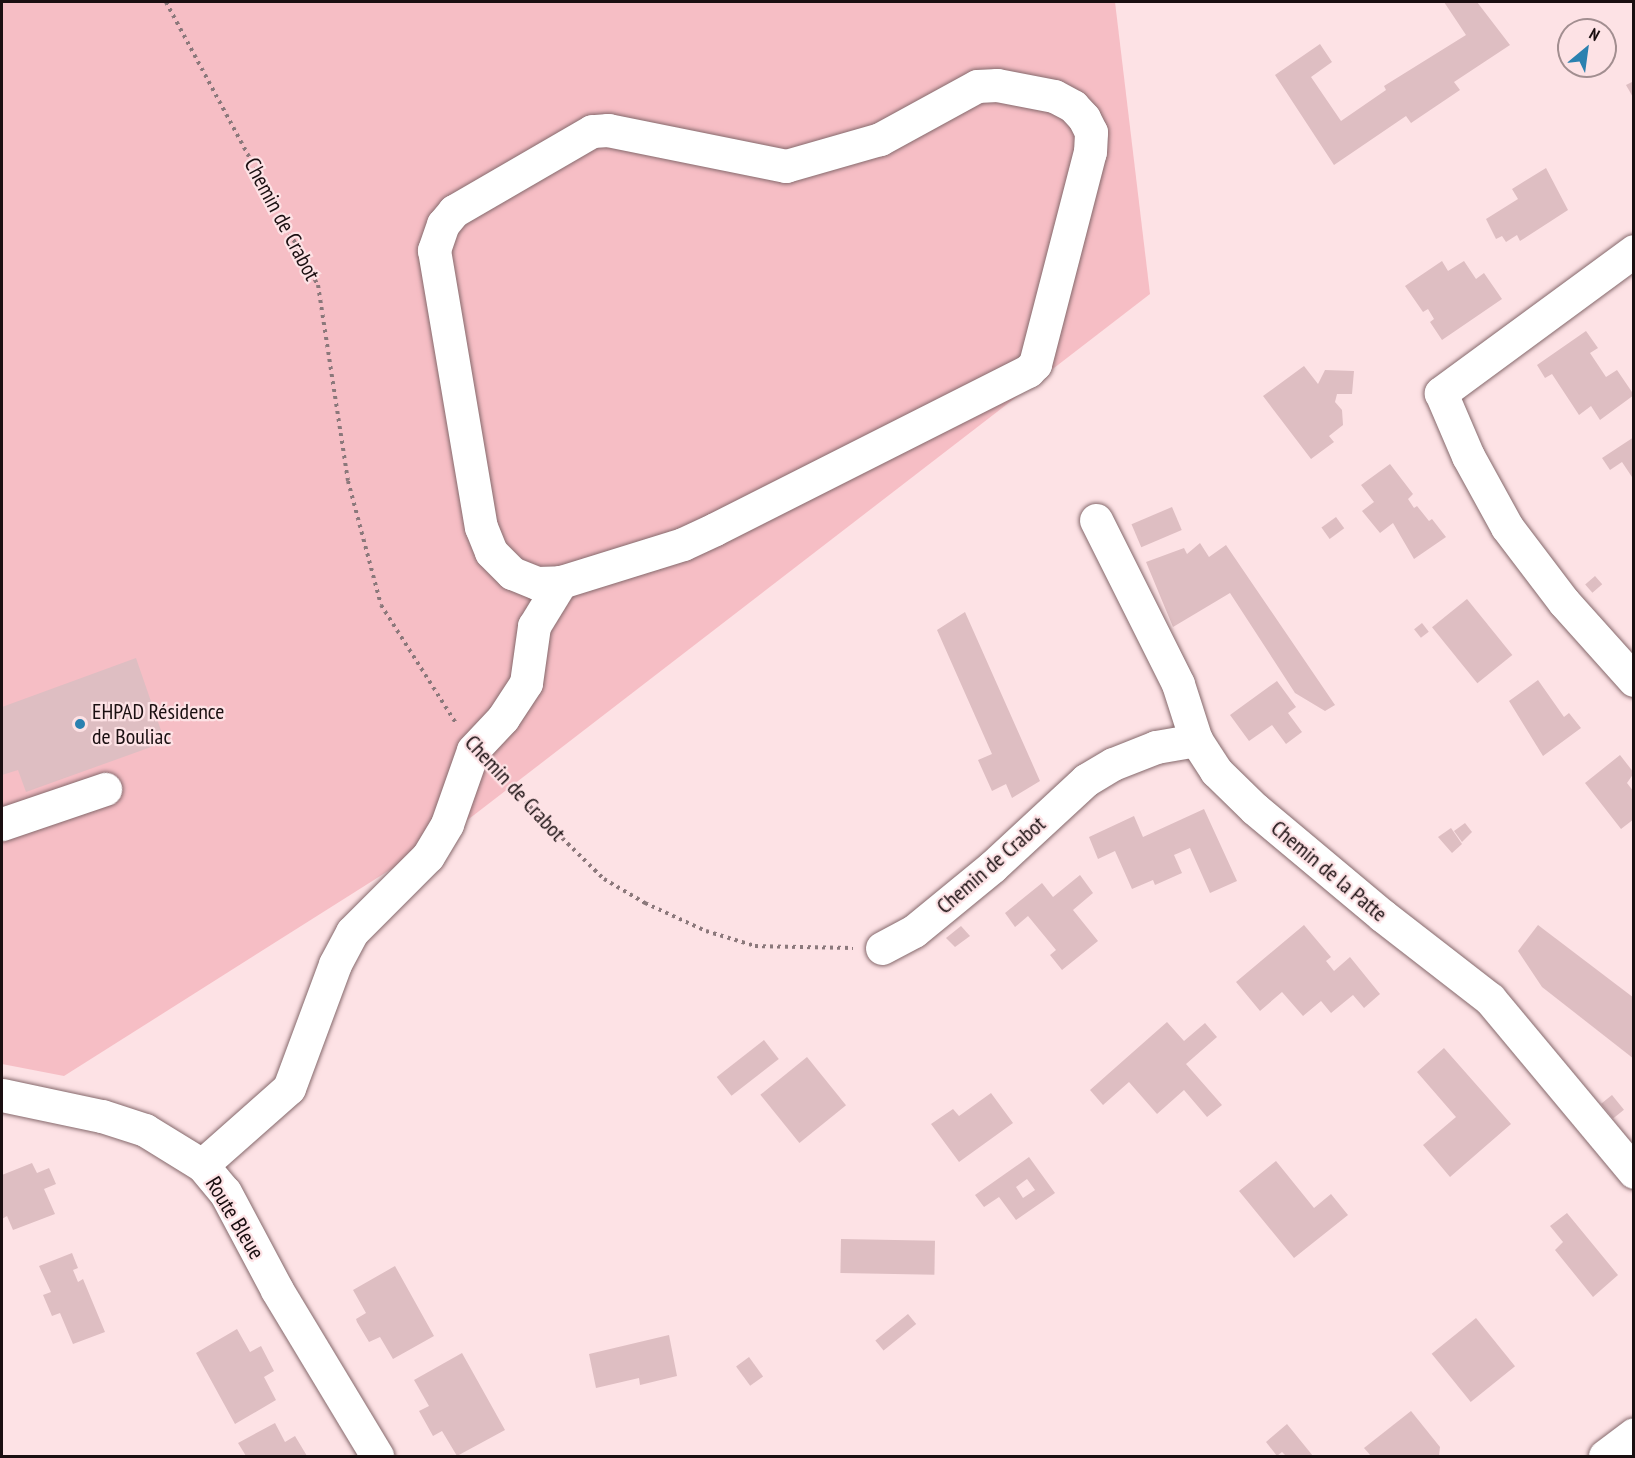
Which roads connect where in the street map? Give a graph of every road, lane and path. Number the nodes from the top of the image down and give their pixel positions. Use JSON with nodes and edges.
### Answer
{"nodes":[{"id":1,"x":165,"y":2,"type":"edge"},
{"id":2,"x":1634,"y":251,"type":"edge"},
{"id":3,"x":1096,"y":520,"type":"dead end"},
{"id":4,"x":561,"y":582,"type":"junction"},
{"id":5,"x":1634,"y":680,"type":"edge"},
{"id":6,"x":1196,"y":740,"type":"junction"},
{"id":7,"x":473,"y":750,"type":"junction"},
{"id":8,"x":105,"y":789,"type":"dead end"},
{"id":9,"x":2,"y":824,"type":"edge"},
{"id":10,"x":882,"y":948,"type":"joint"},
{"id":11,"x":2,"y":1095,"type":"edge"},
{"id":12,"x":202,"y":1165,"type":"junction"},
{"id":13,"x":1634,"y":1172,"type":"edge"},
{"id":14,"x":1634,"y":1434,"type":"edge"},
{"id":15,"x":377,"y":1456,"type":"edge"},
{"id":16,"x":1605,"y":1456,"type":"edge"}],
"edges":[{"from":1,"to":7,"type":"path","name":"Chemin de Crabot"},
{"from":2,"to":5,"type":"street"},
{"from":3,"to":6,"type":"street","name":"Chemin de la Patte"},
{"from":4,"to":4,"type":"street"},
{"from":4,"to":7,"type":"street"},
{"from":6,"to":10,"type":"street","name":"Chemin de Crabot"},
{"from":6,"to":13,"type":"street","name":"Chemin de la Patte"},
{"from":7,"to":10,"type":"path","name":"Chemin de Crabot"},
{"from":7,"to":12,"type":"street"},
{"from":8,"to":9,"type":"street"},
{"from":11,"to":12,"type":"street","name":"Route Bleue"},
{"from":12,"to":15,"type":"street","name":"Route Bleue"},
{"from":14,"to":16,"type":"street"}]}
